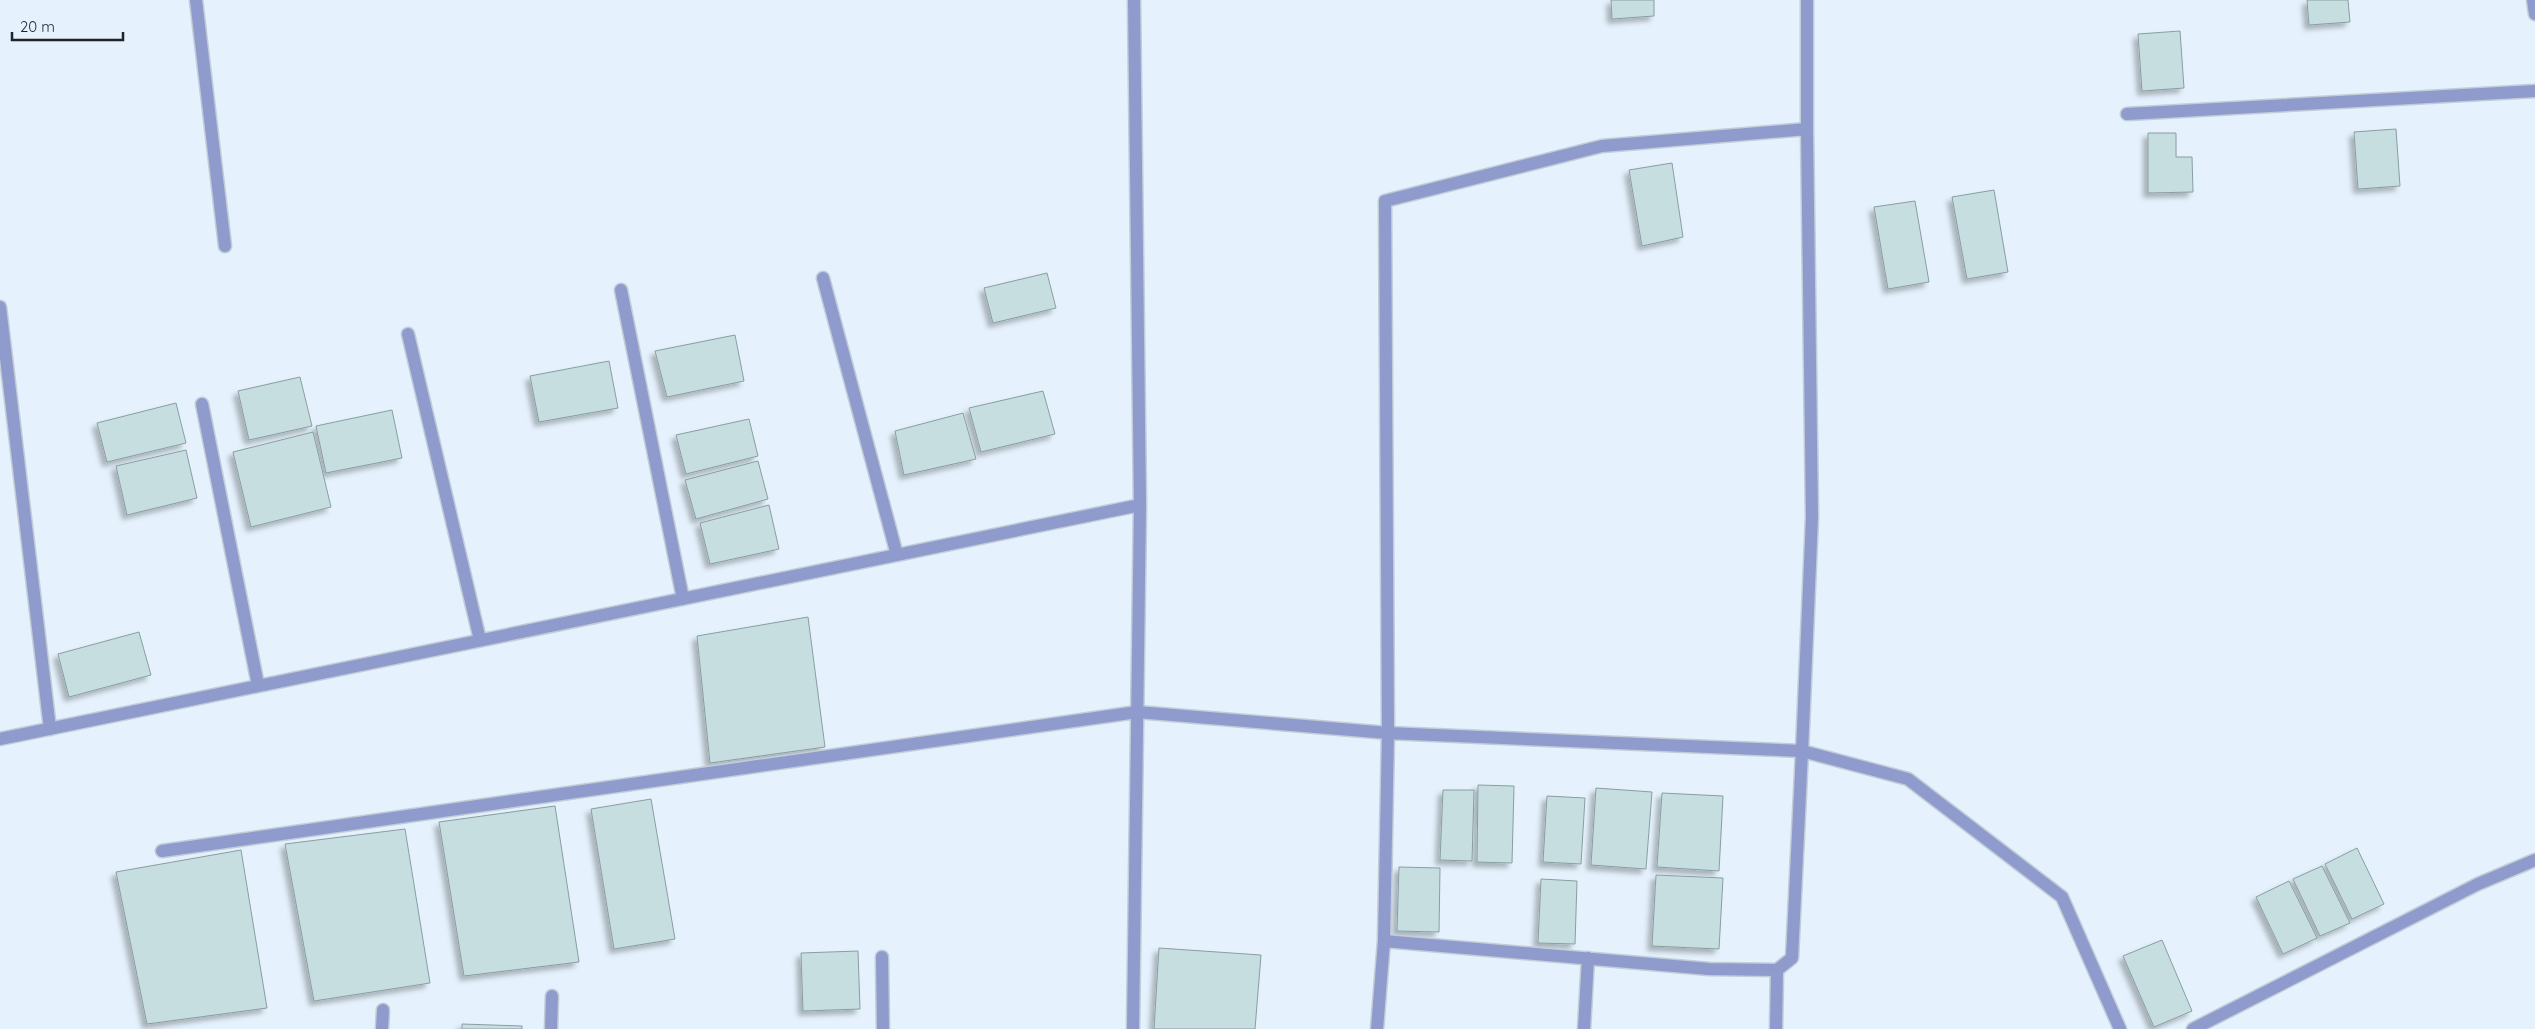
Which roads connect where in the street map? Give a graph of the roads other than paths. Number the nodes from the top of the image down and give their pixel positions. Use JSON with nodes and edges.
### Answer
{"nodes":[{"id":1,"x":196,"y":0,"type":"edge"},
{"id":2,"x":1134,"y":0,"type":"edge"},
{"id":3,"x":1807,"y":0,"type":"edge"},
{"id":4,"x":2534,"y":0,"type":"edge"},
{"id":5,"x":2535,"y":14,"type":"edge"},
{"id":6,"x":2535,"y":90,"type":"edge"},
{"id":7,"x":2127,"y":114,"type":"dead end"},
{"id":8,"x":1808,"y":129,"type":"junction"},
{"id":9,"x":226,"y":246,"type":"dead end"},
{"id":10,"x":823,"y":278,"type":"dead end"},
{"id":11,"x":621,"y":290,"type":"dead end"},
{"id":12,"x":0,"y":307,"type":"edge"},
{"id":13,"x":408,"y":334,"type":"dead end"},
{"id":14,"x":202,"y":404,"type":"dead end"},
{"id":15,"x":1140,"y":505,"type":"junction"},
{"id":16,"x":897,"y":555,"type":"junction"},
{"id":17,"x":683,"y":599,"type":"junction"},
{"id":18,"x":480,"y":640,"type":"junction"},
{"id":19,"x":258,"y":685,"type":"junction"},
{"id":20,"x":1137,"y":712,"type":"junction"},
{"id":21,"x":50,"y":729,"type":"junction"},
{"id":22,"x":1388,"y":733,"type":"junction"},
{"id":23,"x":0,"y":739,"type":"edge"},
{"id":24,"x":1802,"y":751,"type":"junction"},
{"id":25,"x":162,"y":851,"type":"dead end"},
{"id":26,"x":2535,"y":860,"type":"edge"},
{"id":27,"x":1384,"y":941,"type":"junction"},
{"id":28,"x":882,"y":956,"type":"dead end"},
{"id":29,"x":1588,"y":958,"type":"junction"},
{"id":30,"x":1777,"y":970,"type":"junction"},
{"id":31,"x":552,"y":996,"type":"dead end"},
{"id":32,"x":384,"y":1010,"type":"dead end"},
{"id":33,"x":382,"y":1029,"type":"edge"},
{"id":34,"x":551,"y":1029,"type":"edge"},
{"id":35,"x":883,"y":1029,"type":"edge"},
{"id":36,"x":1133,"y":1029,"type":"edge"},
{"id":37,"x":1377,"y":1029,"type":"edge"},
{"id":38,"x":1584,"y":1029,"type":"edge"},
{"id":39,"x":1776,"y":1029,"type":"edge"},
{"id":40,"x":2120,"y":1029,"type":"edge"},
{"id":41,"x":2193,"y":1029,"type":"edge"}],
"edges":[{"from":1,"to":9,"type":"street"},
{"from":2,"to":15,"type":"street"},
{"from":3,"to":8,"type":"street"},
{"from":4,"to":5,"type":"street"},
{"from":6,"to":7,"type":"street"},
{"from":8,"to":22,"type":"street"},
{"from":8,"to":24,"type":"street"},
{"from":10,"to":16,"type":"street"},
{"from":11,"to":17,"type":"street"},
{"from":12,"to":21,"type":"street"},
{"from":13,"to":18,"type":"street"},
{"from":14,"to":19,"type":"street"},
{"from":15,"to":16,"type":"street"},
{"from":15,"to":20,"type":"street"},
{"from":16,"to":17,"type":"street"},
{"from":17,"to":18,"type":"street"},
{"from":18,"to":19,"type":"street"},
{"from":19,"to":21,"type":"street"},
{"from":20,"to":22,"type":"street"},
{"from":20,"to":25,"type":"street"},
{"from":20,"to":36,"type":"street"},
{"from":21,"to":23,"type":"street"},
{"from":22,"to":24,"type":"street"},
{"from":22,"to":27,"type":"street"},
{"from":24,"to":30,"type":"street"},
{"from":24,"to":40,"type":"street"},
{"from":26,"to":41,"type":"street"},
{"from":27,"to":29,"type":"street"},
{"from":27,"to":37,"type":"street"},
{"from":28,"to":35,"type":"street"},
{"from":29,"to":30,"type":"street"},
{"from":29,"to":38,"type":"street"},
{"from":30,"to":39,"type":"street"},
{"from":31,"to":34,"type":"street"},
{"from":32,"to":33,"type":"street"}]}
